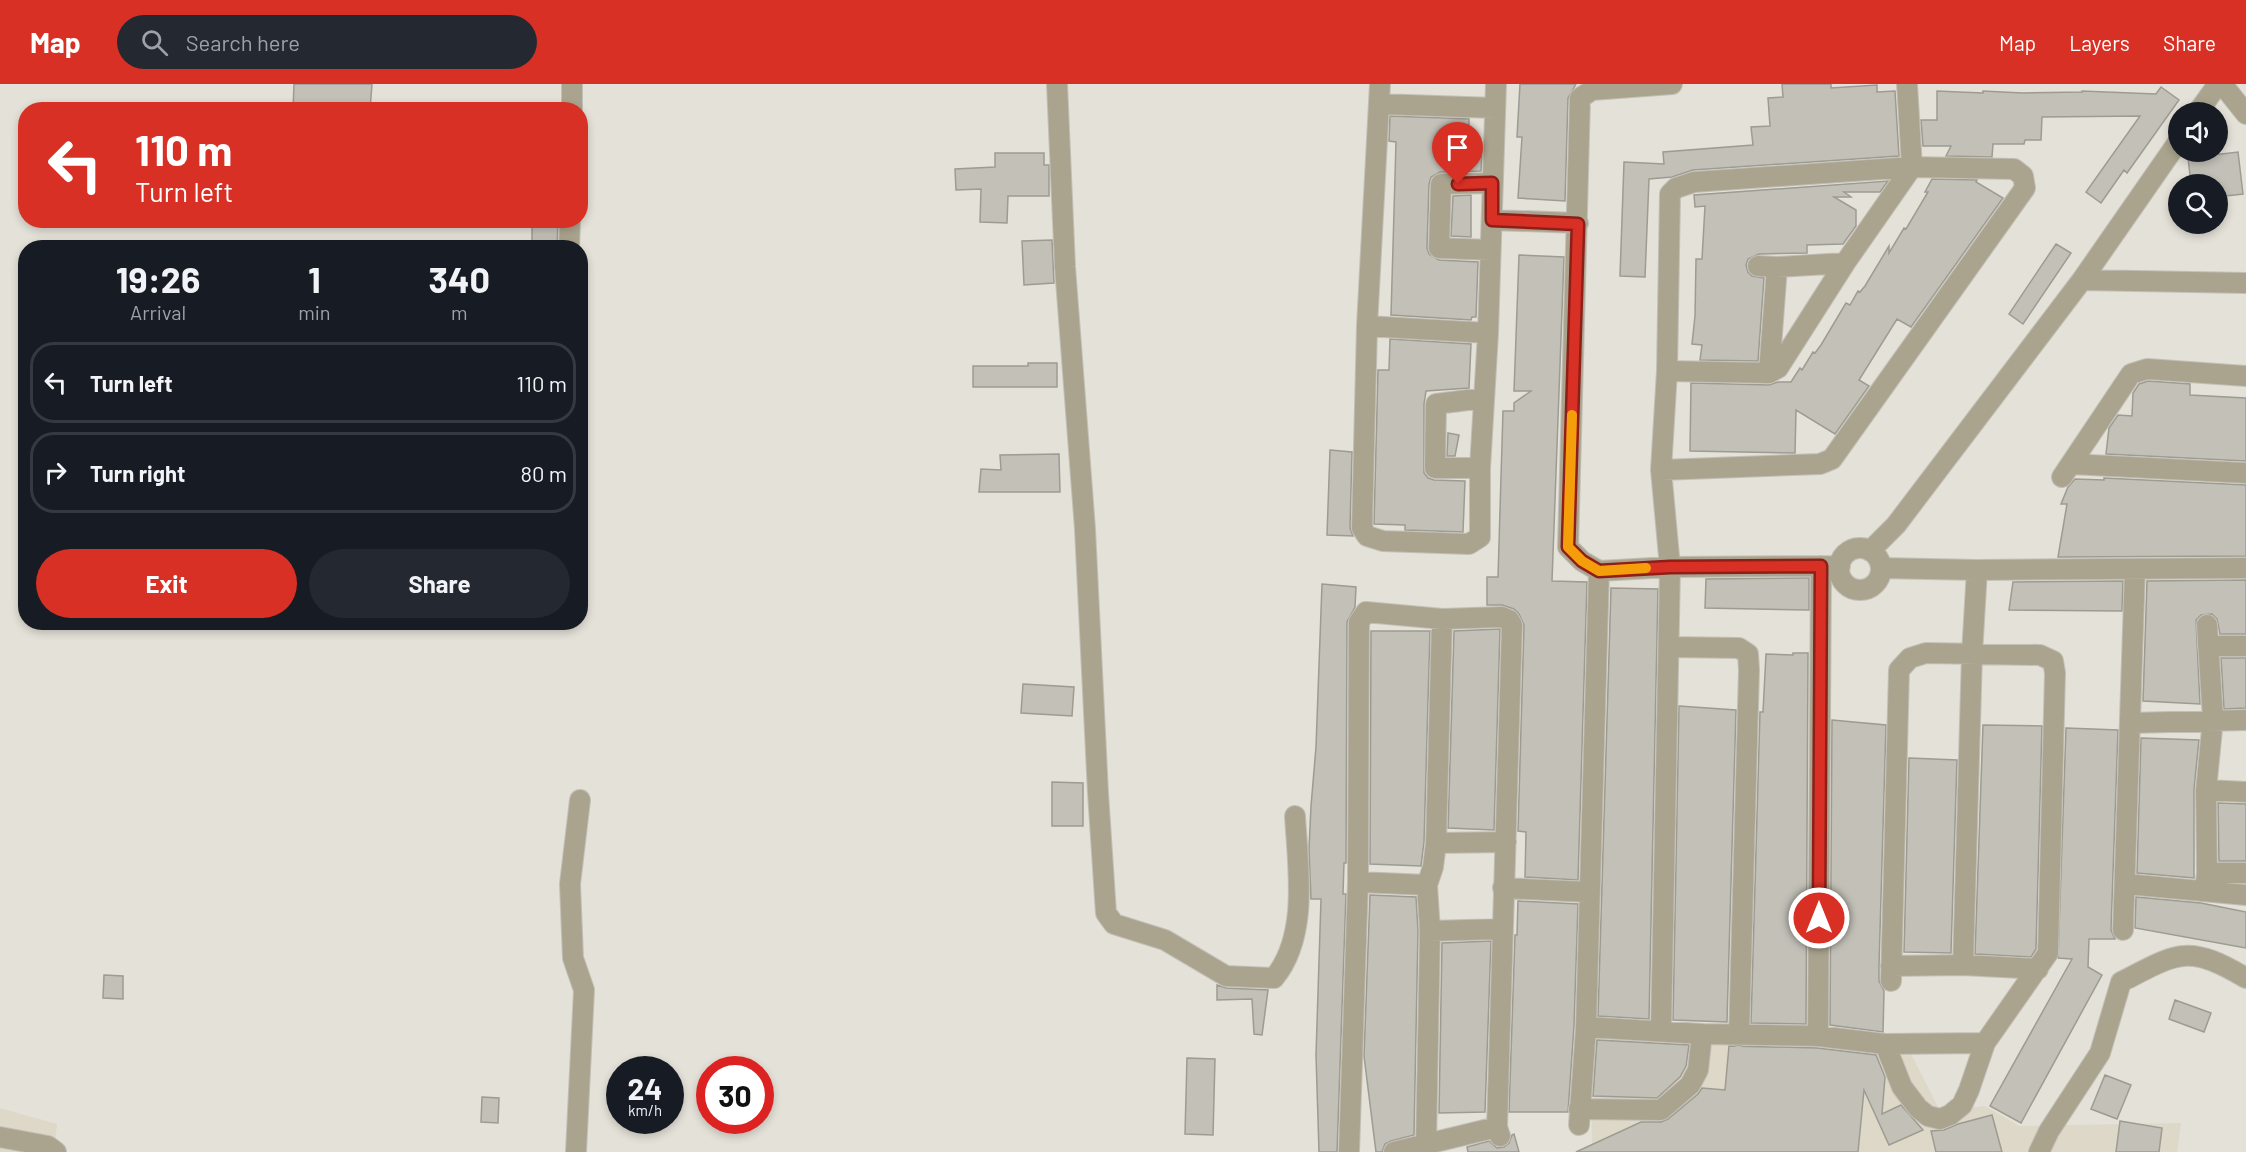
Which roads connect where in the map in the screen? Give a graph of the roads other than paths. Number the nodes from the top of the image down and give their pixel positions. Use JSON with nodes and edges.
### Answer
{"nodes":[{"id":1,"x":572,"y":84,"type":"edge"},
{"id":2,"x":1057,"y":84,"type":"edge"},
{"id":3,"x":1380,"y":84,"type":"edge"},
{"id":4,"x":1496,"y":84,"type":"edge"},
{"id":5,"x":1672,"y":84,"type":"edge"},
{"id":6,"x":1907,"y":84,"type":"edge"},
{"id":7,"x":2220,"y":84,"type":"edge"},
{"id":8,"x":572,"y":102,"type":"edge"},
{"id":9,"x":2206,"y":102,"type":"edge"},
{"id":10,"x":1379,"y":104,"type":"junction"},
{"id":11,"x":1495,"y":108,"type":"junction"},
{"id":12,"x":2246,"y":114,"type":"edge"},
{"id":13,"x":2168,"y":156,"type":"edge"},
{"id":14,"x":1912,"y":167,"type":"junction"},
{"id":15,"x":1492,"y":183,"type":"junction"},
{"id":16,"x":1492,"y":220,"type":"junction"},
{"id":17,"x":1578,"y":224,"type":"junction"},
{"id":18,"x":1490,"y":250,"type":"junction"},
{"id":19,"x":1845,"y":263,"type":"junction"},
{"id":20,"x":2082,"y":280,"type":"junction"},
{"id":21,"x":2246,"y":283,"type":"edge"},
{"id":22,"x":1366,"y":326,"type":"junction"},
{"id":23,"x":1488,"y":333,"type":"junction"},
{"id":24,"x":1667,"y":371,"type":"junction"},
{"id":25,"x":1769,"y":373,"type":"junction"},
{"id":26,"x":2246,"y":376,"type":"edge"},
{"id":27,"x":1484,"y":398,"type":"junction"},
{"id":28,"x":1480,"y":468,"type":"junction"},
{"id":29,"x":1661,"y":470,"type":"junction"},
{"id":30,"x":2246,"y":473,"type":"edge"},
{"id":31,"x":1870,"y":551,"type":"junction"},
{"id":32,"x":1831,"y":566,"type":"junction"},
{"id":33,"x":1670,"y":567,"type":"junction"},
{"id":34,"x":1881,"y":568,"type":"junction"},
{"id":35,"x":2246,"y":568,"type":"edge"},
{"id":36,"x":2134,"y":569,"type":"junction"},
{"id":37,"x":1977,"y":570,"type":"junction"},
{"id":38,"x":1599,"y":571,"type":"junction"},
{"id":39,"x":1442,"y":619,"type":"junction"},
{"id":40,"x":2207,"y":625,"type":"dead end"},
{"id":41,"x":2208,"y":646,"type":"junction"},
{"id":42,"x":2246,"y":646,"type":"edge"},
{"id":43,"x":1670,"y":647,"type":"junction"},
{"id":44,"x":1972,"y":654,"type":"junction"},
{"id":45,"x":2213,"y":719,"type":"junction"},
{"id":46,"x":2246,"y":720,"type":"edge"},
{"id":47,"x":2131,"y":723,"type":"junction"},
{"id":48,"x":2206,"y":790,"type":"junction"},
{"id":49,"x":2246,"y":792,"type":"edge"},
{"id":50,"x":580,"y":800,"type":"dead end"},
{"id":51,"x":1295,"y":816,"type":"dead end"},
{"id":52,"x":1506,"y":842,"type":"junction"},
{"id":53,"x":1436,"y":843,"type":"junction"},
{"id":54,"x":2246,"y":873,"type":"edge"},
{"id":55,"x":2206,"y":881,"type":"junction"},
{"id":56,"x":1358,"y":882,"type":"junction"},
{"id":57,"x":2126,"y":884,"type":"junction"},
{"id":58,"x":1427,"y":885,"type":"junction"},
{"id":59,"x":1503,"y":888,"type":"junction"},
{"id":60,"x":1588,"y":892,"type":"junction"},
{"id":61,"x":2246,"y":895,"type":"edge"},
{"id":62,"x":1502,"y":929,"type":"junction"},
{"id":63,"x":2123,"y":930,"type":"dead end"},
{"id":64,"x":1430,"y":931,"type":"junction"},
{"id":65,"x":1963,"y":965,"type":"junction"},
{"id":66,"x":2038,"y":969,"type":"junction"},
{"id":67,"x":2246,"y":978,"type":"edge"},
{"id":68,"x":1586,"y":1026,"type":"junction"},
{"id":69,"x":1661,"y":1030,"type":"junction"},
{"id":70,"x":1702,"y":1034,"type":"junction"},
{"id":71,"x":1738,"y":1036,"type":"junction"},
{"id":72,"x":1818,"y":1036,"type":"junction"},
{"id":73,"x":1985,"y":1043,"type":"junction"},
{"id":74,"x":1885,"y":1044,"type":"junction"},
{"id":75,"x":0,"y":1137,"type":"edge"},
{"id":76,"x":1426,"y":1146,"type":"junction"},
{"id":77,"x":56,"y":1152,"type":"edge"},
{"id":78,"x":576,"y":1152,"type":"edge"},
{"id":79,"x":1349,"y":1152,"type":"edge"},
{"id":80,"x":1394,"y":1152,"type":"edge"},
{"id":81,"x":2039,"y":1152,"type":"edge"}],
"edges":[{"from":1,"to":8,"type":"street"},
{"from":2,"to":51,"type":"street"},
{"from":3,"to":10,"type":"street"},
{"from":4,"to":11,"type":"street"},
{"from":5,"to":17,"type":"street"},
{"from":6,"to":14,"type":"street"},
{"from":7,"to":9,"type":"street"},
{"from":7,"to":12,"type":"street"},
{"from":10,"to":11,"type":"street"},
{"from":10,"to":22,"type":"street"},
{"from":11,"to":15,"type":"street"},
{"from":13,"to":20,"type":"street"},
{"from":14,"to":19,"type":"street"},
{"from":14,"to":24,"type":"street"},
{"from":14,"to":29,"type":"street"},
{"from":15,"to":16,"type":"street"},
{"from":15,"to":18,"type":"street"},
{"from":16,"to":17,"type":"street"},
{"from":16,"to":18,"type":"street"},
{"from":17,"to":38,"type":"street"},
{"from":18,"to":23,"type":"street"},
{"from":19,"to":25,"type":"street"},
{"from":19,"to":25,"type":"street"},
{"from":20,"to":21,"type":"street"},
{"from":20,"to":31,"type":"street"},
{"from":22,"to":23,"type":"street"},
{"from":22,"to":28,"type":"street"},
{"from":23,"to":27,"type":"street"},
{"from":24,"to":25,"type":"street"},
{"from":24,"to":29,"type":"street"},
{"from":26,"to":30,"type":"street"},
{"from":27,"to":28,"type":"street"},
{"from":27,"to":28,"type":"street"},
{"from":29,"to":33,"type":"street"},
{"from":31,"to":32,"type":"street"},
{"from":31,"to":34,"type":"street"},
{"from":32,"to":33,"type":"street"},
{"from":32,"to":34,"type":"street"},
{"from":32,"to":72,"type":"street"},
{"from":33,"to":38,"type":"street"},
{"from":33,"to":43,"type":"street"},
{"from":34,"to":37,"type":"street"},
{"from":35,"to":36,"type":"street"},
{"from":36,"to":37,"type":"street"},
{"from":36,"to":47,"type":"street"},
{"from":37,"to":44,"type":"street"},
{"from":38,"to":60,"type":"street"},
{"from":39,"to":52,"type":"street"},
{"from":39,"to":53,"type":"street"},
{"from":39,"to":56,"type":"street"},
{"from":40,"to":41,"type":"street"},
{"from":41,"to":42,"type":"street"},
{"from":41,"to":45,"type":"street"},
{"from":43,"to":69,"type":"street"},
{"from":43,"to":71,"type":"street"},
{"from":44,"to":65,"type":"street"},
{"from":44,"to":65,"type":"street"},
{"from":44,"to":66,"type":"street"},
{"from":45,"to":46,"type":"street"},
{"from":45,"to":47,"type":"street"},
{"from":45,"to":48,"type":"street"},
{"from":47,"to":57,"type":"street"},
{"from":48,"to":49,"type":"street"},
{"from":48,"to":55,"type":"street"},
{"from":50,"to":78,"type":"street"},
{"from":52,"to":53,"type":"street"},
{"from":52,"to":59,"type":"street"},
{"from":53,"to":58,"type":"street"},
{"from":54,"to":55,"type":"street"},
{"from":55,"to":57,"type":"street"},
{"from":55,"to":61,"type":"street"},
{"from":56,"to":58,"type":"street"},
{"from":56,"to":79,"type":"street"},
{"from":57,"to":63,"type":"street"},
{"from":58,"to":64,"type":"street"},
{"from":59,"to":60,"type":"street"},
{"from":59,"to":62,"type":"street"},
{"from":60,"to":68,"type":"street"},
{"from":62,"to":64,"type":"street"},
{"from":62,"to":76,"type":"street"},
{"from":64,"to":76,"type":"street"},
{"from":65,"to":66,"type":"street"},
{"from":66,"to":73,"type":"street"},
{"from":67,"to":81,"type":"street"},
{"from":68,"to":69,"type":"street"},
{"from":68,"to":70,"type":"street"},
{"from":69,"to":70,"type":"street"},
{"from":70,"to":71,"type":"street"},
{"from":71,"to":72,"type":"street"},
{"from":72,"to":74,"type":"street"},
{"from":73,"to":74,"type":"street"},
{"from":73,"to":74,"type":"street"},
{"from":75,"to":77,"type":"street"},
{"from":76,"to":80,"type":"street"}]}
